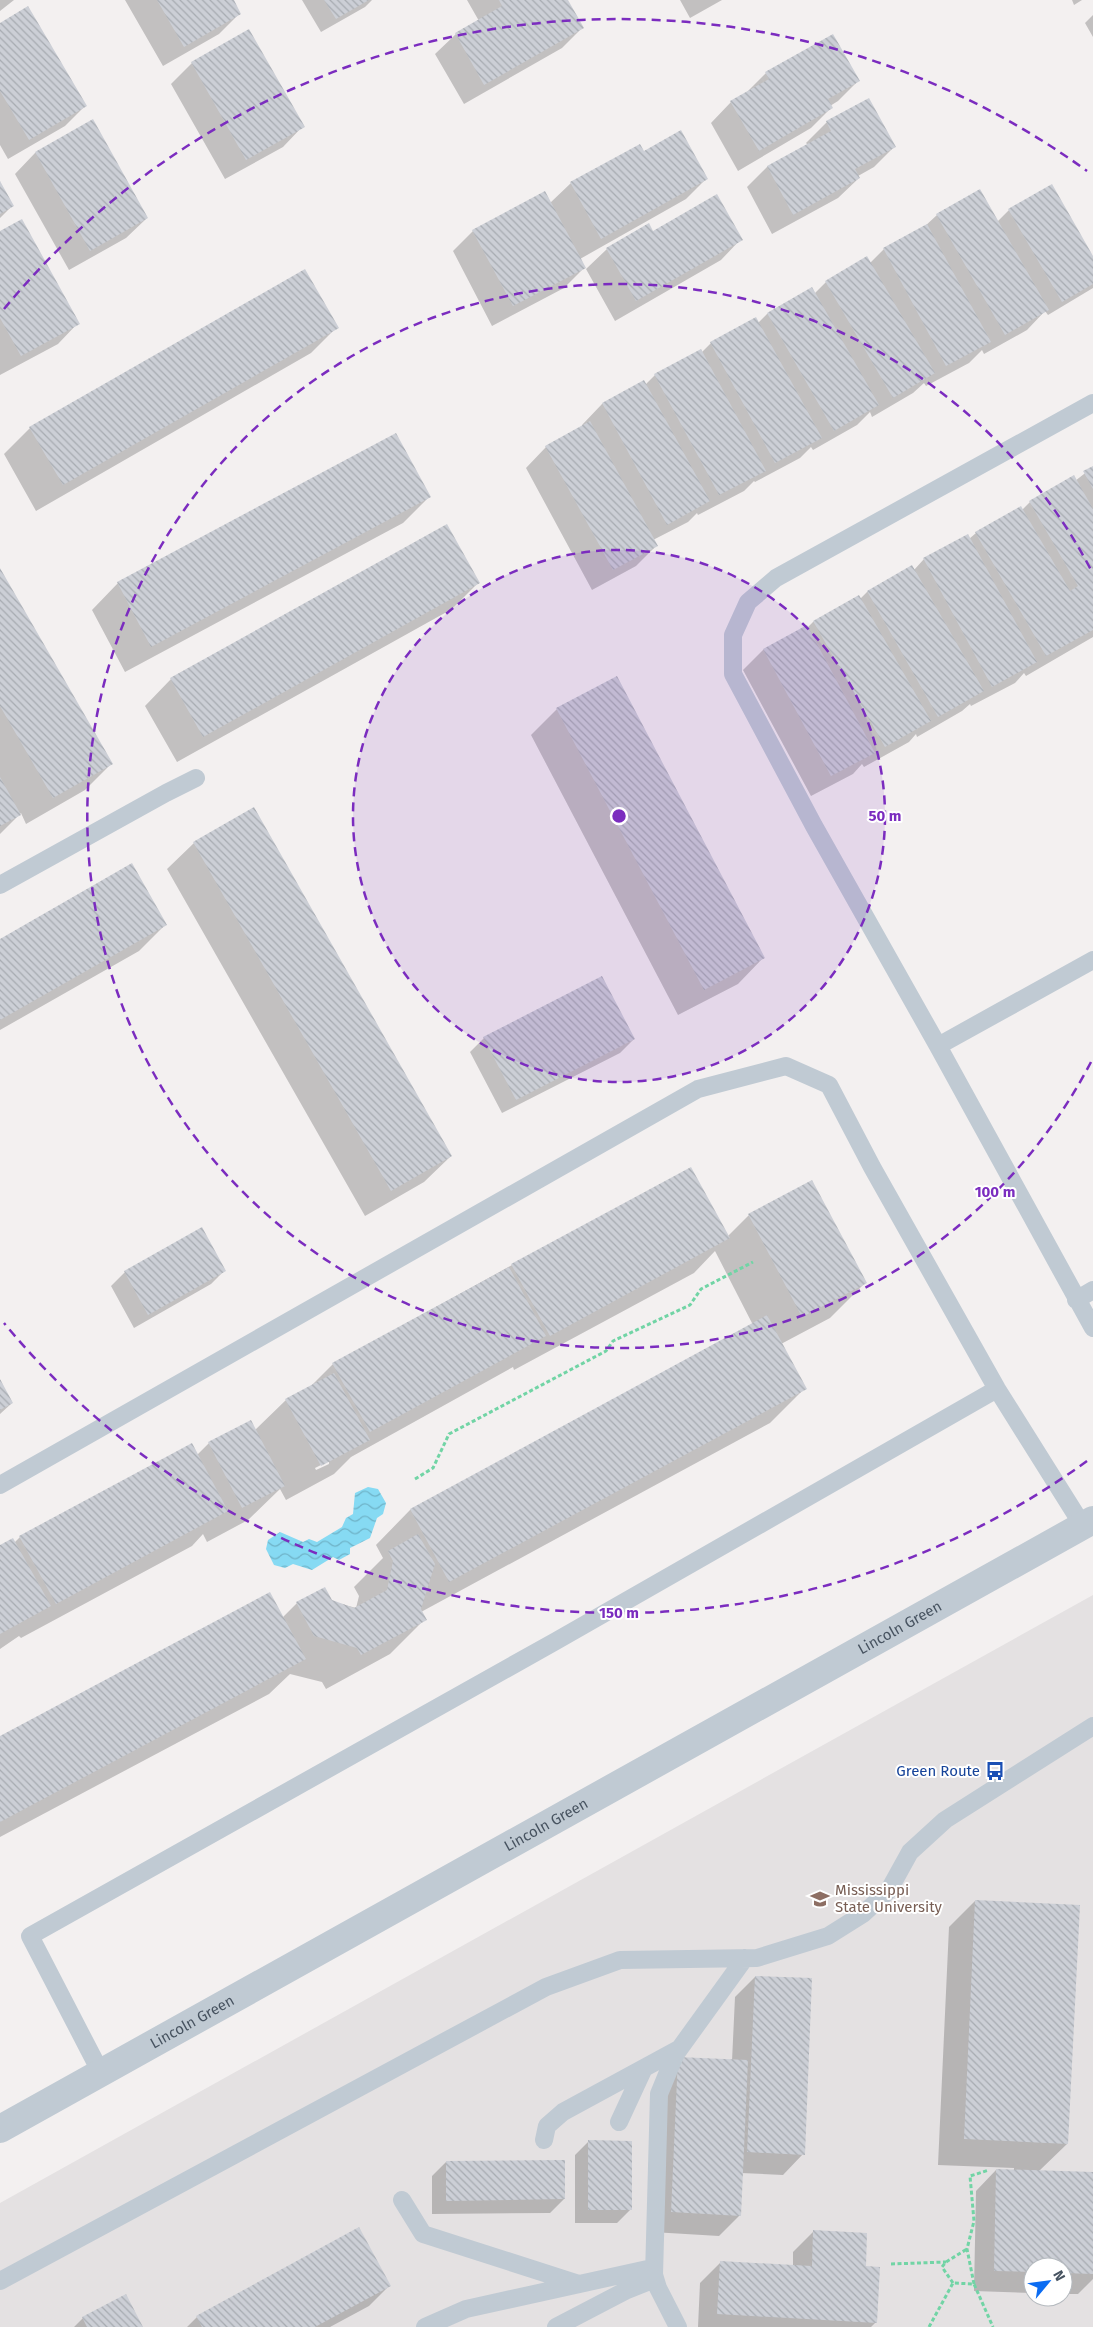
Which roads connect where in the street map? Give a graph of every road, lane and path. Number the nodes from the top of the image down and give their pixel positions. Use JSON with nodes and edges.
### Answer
{"nodes":[{"id":1,"x":1093,"y":403,"type":"edge"},
{"id":2,"x":196,"y":778,"type":"dead end"},
{"id":3,"x":0,"y":885,"type":"edge"},
{"id":4,"x":1093,"y":960,"type":"edge"},
{"id":5,"x":938,"y":1046,"type":"junction"},
{"id":6,"x":753,"y":1262,"type":"dead end"},
{"id":7,"x":1093,"y":1290,"type":"edge"},
{"id":8,"x":1076,"y":1300,"type":"junction"},
{"id":9,"x":1093,"y":1328,"type":"edge"},
{"id":10,"x":997,"y":1388,"type":"junction"},
{"id":11,"x":415,"y":1479,"type":"dead end"},
{"id":12,"x":0,"y":1485,"type":"edge"},
{"id":13,"x":1088,"y":1523,"type":"edge"},
{"id":14,"x":1093,"y":1726,"type":"edge"},
{"id":15,"x":745,"y":1958,"type":"junction"},
{"id":16,"x":679,"y":2049,"type":"junction"},
{"id":17,"x":644,"y":2068,"type":"junction"},
{"id":18,"x":101,"y":2073,"type":"junction"},
{"id":19,"x":619,"y":2122,"type":"dead end"},
{"id":20,"x":0,"y":2129,"type":"edge"},
{"id":21,"x":544,"y":2140,"type":"dead end"},
{"id":22,"x":989,"y":2170,"type":"dead end"},
{"id":23,"x":402,"y":2200,"type":"dead end"},
{"id":24,"x":967,"y":2249,"type":"junction"},
{"id":25,"x":946,"y":2262,"type":"junction"},
{"id":26,"x":891,"y":2264,"type":"dead end"},
{"id":27,"x":655,"y":2277,"type":"junction"},
{"id":28,"x":0,"y":2281,"type":"edge"},
{"id":29,"x":953,"y":2283,"type":"junction"},
{"id":30,"x":579,"y":2284,"type":"junction"},
{"id":31,"x":974,"y":2284,"type":"junction"},
{"id":32,"x":425,"y":2327,"type":"edge"},
{"id":33,"x":556,"y":2327,"type":"edge"},
{"id":34,"x":678,"y":2327,"type":"edge"},
{"id":35,"x":929,"y":2327,"type":"edge"},
{"id":36,"x":993,"y":2327,"type":"edge"}],
"edges":[{"from":1,"to":5,"type":"lane"},
{"from":2,"to":3,"type":"lane"},
{"from":4,"to":5,"type":"lane"},
{"from":5,"to":8,"type":"lane"},
{"from":6,"to":11,"type":"path"},
{"from":7,"to":8,"type":"lane"},
{"from":8,"to":9,"type":"lane"},
{"from":10,"to":12,"type":"lane"},
{"from":10,"to":13,"type":"lane"},
{"from":10,"to":18,"type":"lane"},
{"from":13,"to":18,"type":"street","name":"Lincoln Green"},
{"from":14,"to":15,"type":"lane"},
{"from":15,"to":16,"type":"lane"},
{"from":15,"to":28,"type":"lane"},
{"from":16,"to":17,"type":"lane"},
{"from":16,"to":27,"type":"lane"},
{"from":17,"to":19,"type":"lane"},
{"from":17,"to":21,"type":"lane"},
{"from":18,"to":20,"type":"street","name":"Lincoln Green"},
{"from":22,"to":24,"type":"path"},
{"from":23,"to":30,"type":"lane"},
{"from":24,"to":25,"type":"path"},
{"from":24,"to":31,"type":"path"},
{"from":25,"to":26,"type":"path"},
{"from":25,"to":29,"type":"path"},
{"from":27,"to":30,"type":"lane"},
{"from":27,"to":33,"type":"lane"},
{"from":27,"to":34,"type":"lane"},
{"from":29,"to":31,"type":"path"},
{"from":29,"to":35,"type":"path"},
{"from":30,"to":32,"type":"lane"},
{"from":31,"to":36,"type":"path"}]}
